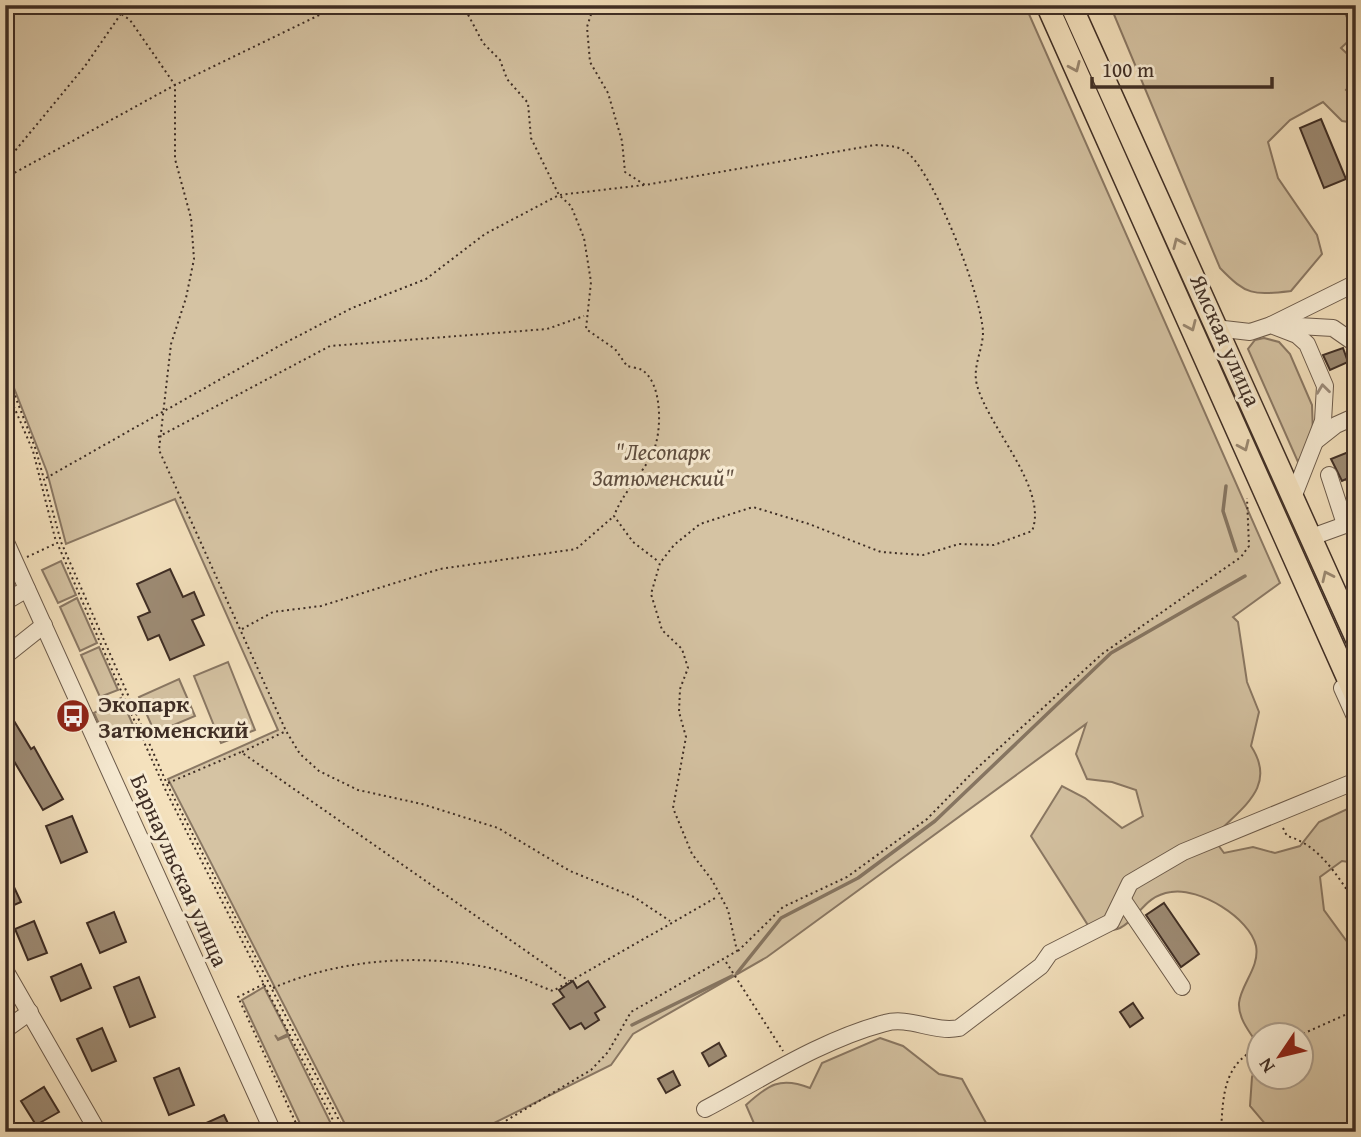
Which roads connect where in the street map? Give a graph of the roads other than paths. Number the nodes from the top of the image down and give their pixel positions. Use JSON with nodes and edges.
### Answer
{"nodes":[{"id":1,"x":1047,"y":5,"type":"edge"},
{"id":2,"x":1071,"y":5,"type":"edge"},
{"id":3,"x":1356,"y":283,"type":"edge"},
{"id":4,"x":1271,"y":326,"type":"junction"},
{"id":5,"x":1215,"y":328,"type":"junction"},
{"id":6,"x":1356,"y":344,"type":"edge"},
{"id":7,"x":1356,"y":416,"type":"edge"},
{"id":8,"x":1317,"y":440,"type":"junction"},
{"id":9,"x":1329,"y":475,"type":"dead end"},
{"id":10,"x":1292,"y":500,"type":"junction"},
{"id":11,"x":1351,"y":522,"type":"edge"},
{"id":12,"x":1309,"y":538,"type":"junction"},
{"id":13,"x":5,"y":540,"type":"edge"},
{"id":14,"x":27,"y":589,"type":"junction"},
{"id":15,"x":5,"y":602,"type":"edge"},
{"id":16,"x":44,"y":625,"type":"junction"},
{"id":17,"x":1322,"y":626,"type":"junction"},
{"id":18,"x":1356,"y":638,"type":"edge"},
{"id":19,"x":5,"y":656,"type":"edge"},
{"id":20,"x":1356,"y":697,"type":"edge"},
{"id":21,"x":1356,"y":719,"type":"edge"},
{"id":22,"x":1356,"y":781,"type":"edge"},
{"id":23,"x":1123,"y":900,"type":"junction"},
{"id":24,"x":5,"y":970,"type":"edge"},
{"id":25,"x":1182,"y":987,"type":"dead end"},
{"id":26,"x":30,"y":1012,"type":"junction"},
{"id":27,"x":5,"y":1030,"type":"edge"},
{"id":28,"x":705,"y":1110,"type":"dead end"},
{"id":29,"x":99,"y":1132,"type":"edge"},
{"id":30,"x":273,"y":1132,"type":"edge"}],
"edges":[{"from":1,"to":17,"type":"main road","name":"Ямская улица","one_way":true},
{"from":5,"to":2,"type":"main road","name":"Ямская улица","one_way":true},
{"from":3,"to":4,"type":"street"},
{"from":4,"to":5,"type":"street"},
{"from":4,"to":6,"type":"street"},
{"from":8,"to":4,"type":"street","one_way":true},
{"from":5,"to":10,"type":"main road","name":"Ямская улица"},
{"from":7,"to":8,"type":"street"},
{"from":8,"to":10,"type":"street"},
{"from":9,"to":11,"type":"street"},
{"from":10,"to":12,"type":"main road","name":"Ямская улица"},
{"from":11,"to":12,"type":"street"},
{"from":18,"to":12,"type":"main road","name":"Ямская улица","one_way":true},
{"from":13,"to":14,"type":"street","name":"Барнаульская улица"},
{"from":14,"to":15,"type":"street"},
{"from":14,"to":16,"type":"street","name":"Барнаульская улица"},
{"from":16,"to":19,"type":"street"},
{"from":16,"to":30,"type":"street","name":"Барнаульская улица"},
{"from":17,"to":20,"type":"main road","name":"Ямская улица"},
{"from":17,"to":21,"type":"street"},
{"from":22,"to":23,"type":"street"},
{"from":23,"to":25,"type":"street"},
{"from":23,"to":28,"type":"street"},
{"from":24,"to":26,"type":"street"},
{"from":26,"to":27,"type":"street"},
{"from":26,"to":29,"type":"street"}]}
